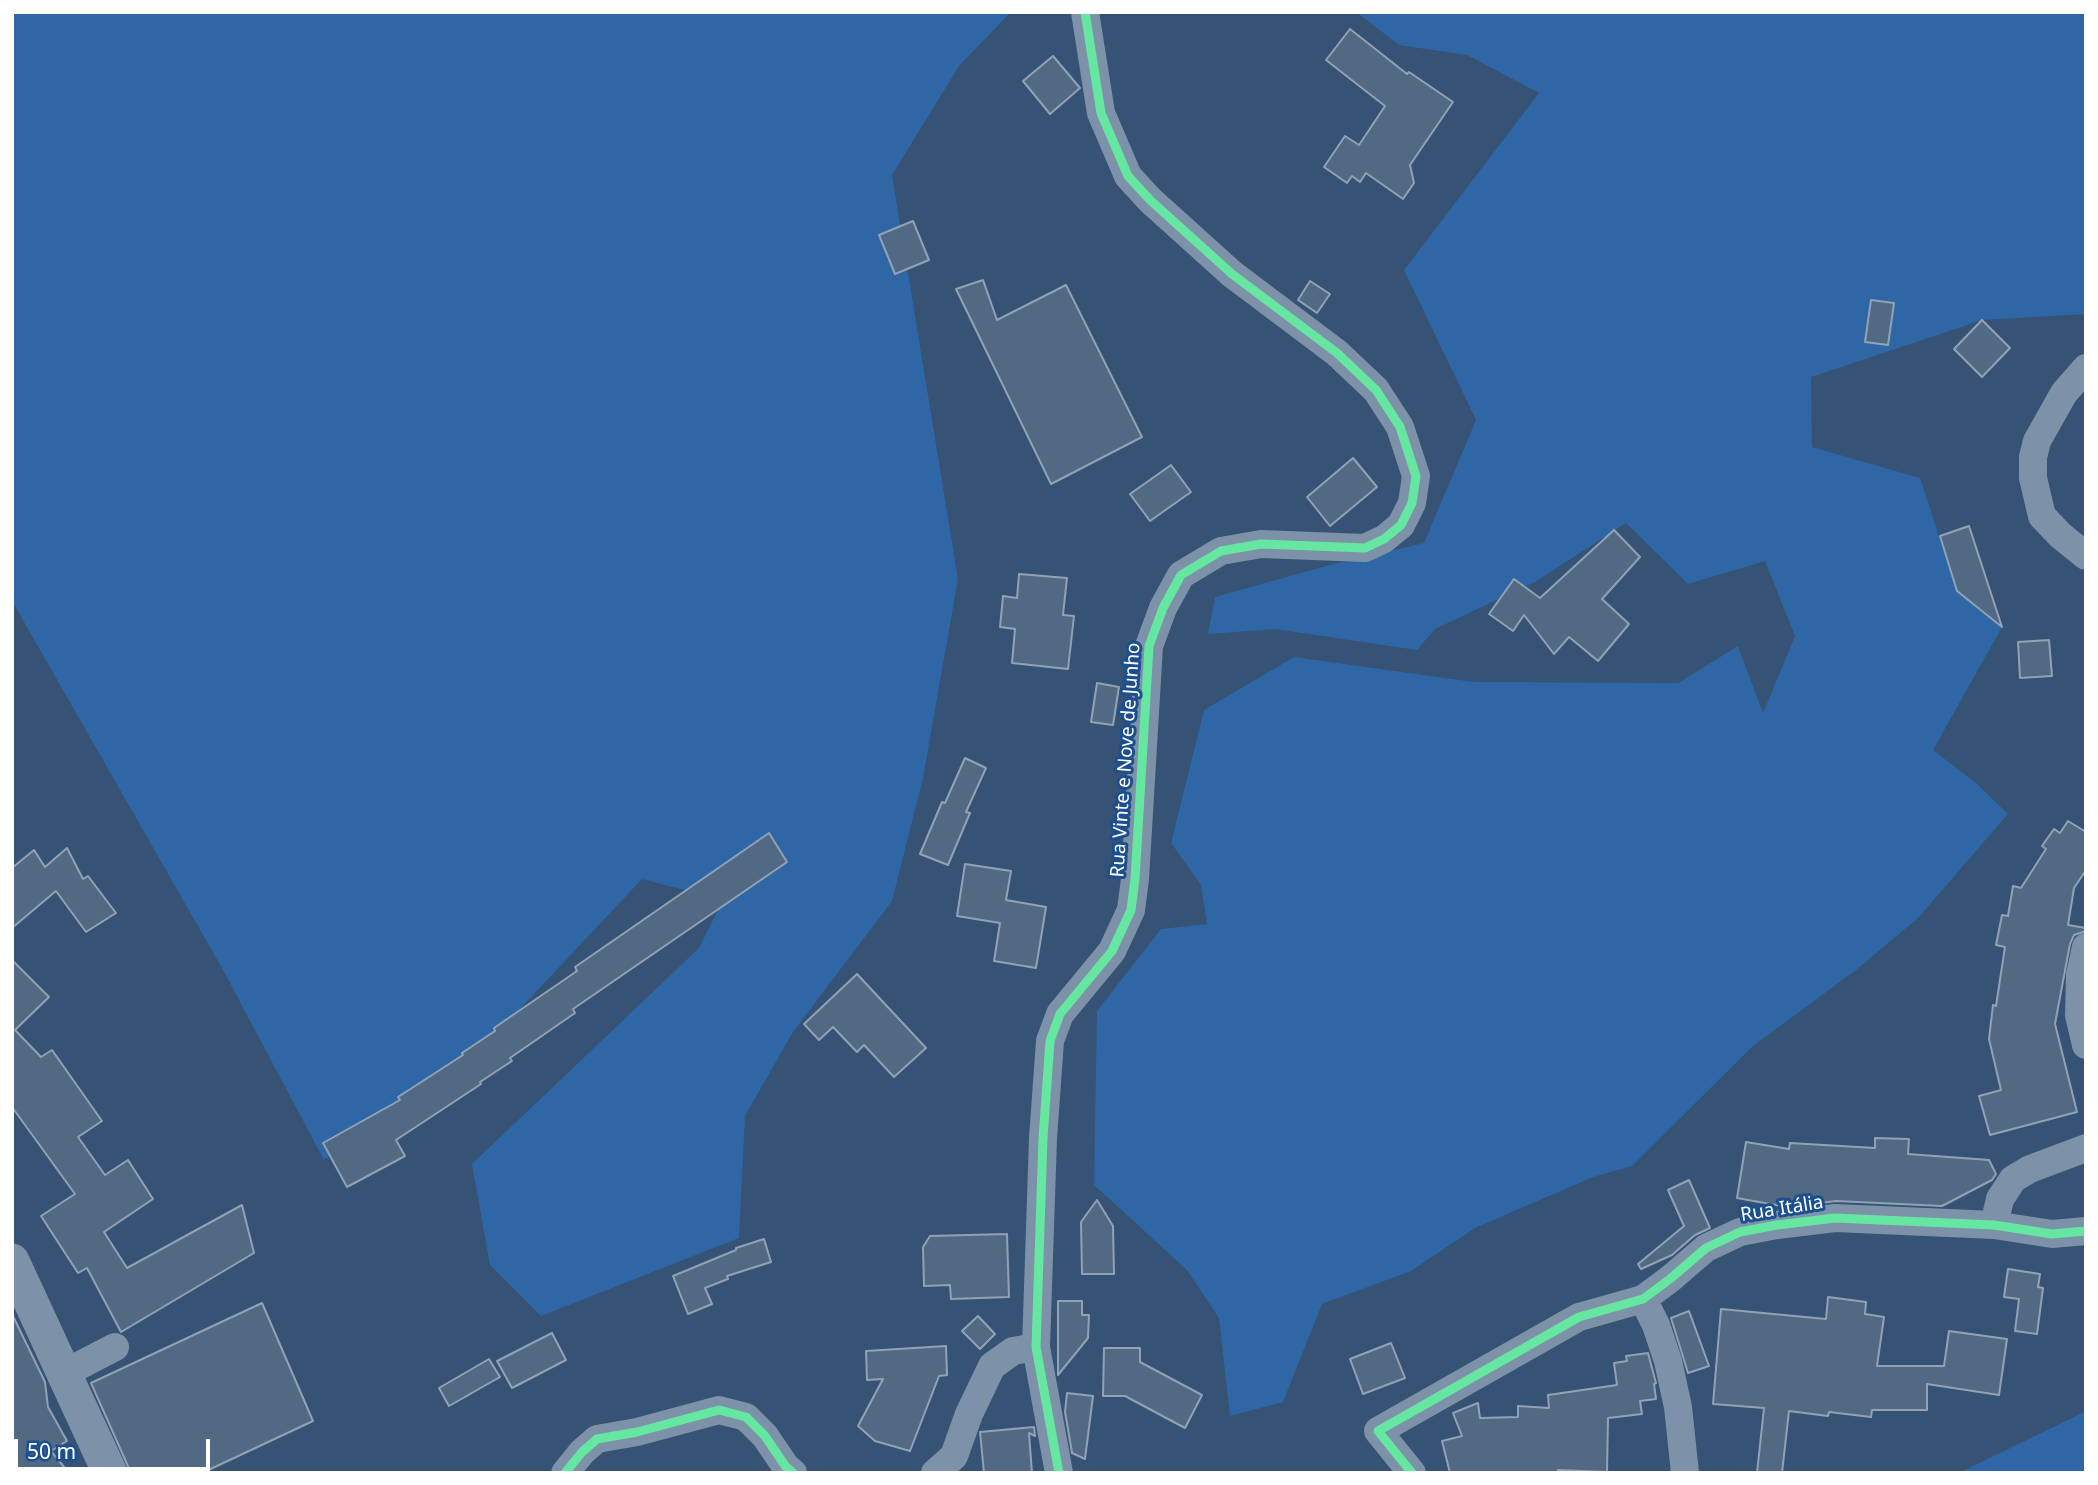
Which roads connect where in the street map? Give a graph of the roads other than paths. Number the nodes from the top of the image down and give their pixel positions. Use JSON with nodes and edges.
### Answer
{"nodes":[{"id":1,"x":1085,"y":12,"type":"edge"},
{"id":2,"x":2086,"y":368,"type":"edge"},
{"id":3,"x":2086,"y":556,"type":"edge"},
{"id":4,"x":2086,"y":947,"type":"edge"},
{"id":5,"x":2086,"y":1045,"type":"edge"},
{"id":6,"x":2086,"y":1148,"type":"edge"},
{"id":7,"x":1994,"y":1225,"type":"junction"},
{"id":8,"x":2086,"y":1231,"type":"edge"},
{"id":9,"x":12,"y":1261,"type":"edge"},
{"id":10,"x":1643,"y":1299,"type":"junction"},
{"id":11,"x":115,"y":1347,"type":"dead end"},
{"id":12,"x":1037,"y":1347,"type":"junction"},
{"id":13,"x":65,"y":1373,"type":"junction"},
{"id":14,"x":110,"y":1473,"type":"edge"},
{"id":15,"x":565,"y":1473,"type":"edge"},
{"id":16,"x":793,"y":1473,"type":"edge"},
{"id":17,"x":935,"y":1473,"type":"edge"},
{"id":18,"x":1059,"y":1473,"type":"edge"},
{"id":19,"x":1412,"y":1473,"type":"edge"},
{"id":20,"x":1685,"y":1473,"type":"edge"}],
"edges":[{"from":1,"to":12,"type":"street","name":"Rua Vinte e Nove de Junho"},
{"from":2,"to":3,"type":"street"},
{"from":4,"to":5,"type":"street"},
{"from":6,"to":7,"type":"street"},
{"from":7,"to":8,"type":"street","name":"Rua Itália"},
{"from":7,"to":10,"type":"street","name":"Rua Itália"},
{"from":9,"to":13,"type":"street"},
{"from":10,"to":19,"type":"street","name":"Rua Itália"},
{"from":10,"to":20,"type":"street"},
{"from":11,"to":13,"type":"street"},
{"from":12,"to":17,"type":"street"},
{"from":12,"to":18,"type":"street","name":"Rua Vinte e Nove de Junho"},
{"from":13,"to":14,"type":"street"},
{"from":15,"to":16,"type":"street"}]}
